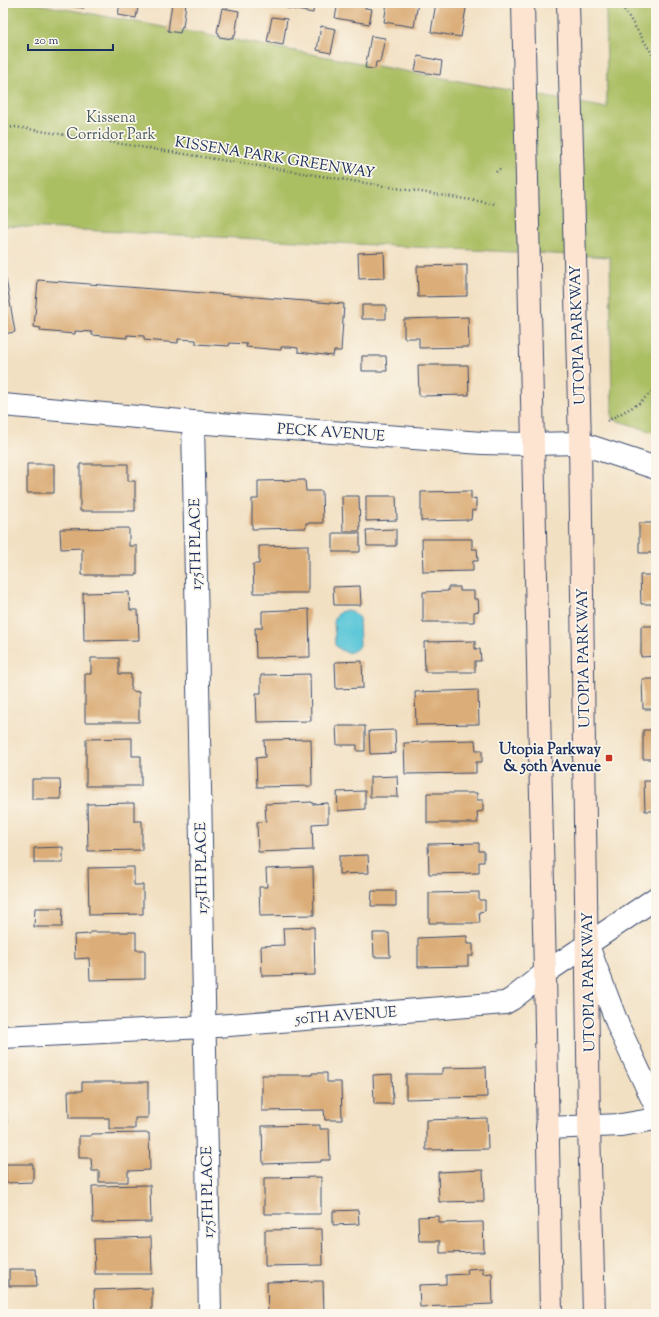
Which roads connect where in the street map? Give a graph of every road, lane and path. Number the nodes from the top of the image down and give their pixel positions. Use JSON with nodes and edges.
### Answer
{"nodes":[{"id":1,"x":523,"y":3,"type":"edge"},
{"id":2,"x":568,"y":3,"type":"edge"},
{"id":3,"x":620,"y":3,"type":"edge"},
{"id":4,"x":656,"y":60,"type":"edge"},
{"id":5,"x":3,"y":128,"type":"edge"},
{"id":6,"x":496,"y":204,"type":"dead end"},
{"id":7,"x":656,"y":388,"type":"edge"},
{"id":8,"x":3,"y":405,"type":"edge"},
{"id":9,"x":607,"y":421,"type":"dead end"},
{"id":10,"x":193,"y":422,"type":"junction"},
{"id":11,"x":580,"y":443,"type":"junction"},
{"id":12,"x":532,"y":444,"type":"junction"},
{"id":13,"x":656,"y":468,"type":"edge"},
{"id":14,"x":656,"y":898,"type":"edge"},
{"id":15,"x":587,"y":945,"type":"junction"},
{"id":16,"x":545,"y":973,"type":"junction"},
{"id":17,"x":204,"y":1027,"type":"junction"},
{"id":18,"x":3,"y":1037,"type":"edge"},
{"id":19,"x":656,"y":1107,"type":"edge"},
{"id":20,"x":656,"y":1119,"type":"edge"},
{"id":21,"x":589,"y":1126,"type":"junction"},
{"id":22,"x":547,"y":1128,"type":"junction"},
{"id":23,"x":210,"y":1314,"type":"edge"},
{"id":24,"x":550,"y":1314,"type":"edge"},
{"id":25,"x":594,"y":1314,"type":"edge"}],
"edges":[{"from":1,"to":12,"type":"main road"},
{"from":2,"to":11,"type":"main road","name":"UTOPIA PARKWAY"},
{"from":3,"to":4,"type":"path"},
{"from":5,"to":6,"type":"path","name":"KISSENA PARK GREENWAY"},
{"from":7,"to":9,"type":"path"},
{"from":8,"to":10,"type":"street","name":"PECK AVENUE"},
{"from":10,"to":12,"type":"street","name":"PECK AVENUE"},
{"from":10,"to":17,"type":"street","name":"175TH PLACE"},
{"from":11,"to":12,"type":"street","name":"PECK AVENUE"},
{"from":11,"to":13,"type":"street","name":"PECK AVENUE"},
{"from":11,"to":15,"type":"main road","name":"UTOPIA PARKWAY"},
{"from":12,"to":16,"type":"main road"},
{"from":14,"to":15,"type":"street","name":"50TH AVENUE"},
{"from":15,"to":16,"type":"street","name":"50TH AVENUE"},
{"from":15,"to":19,"type":"street"},
{"from":15,"to":21,"type":"main road","name":"UTOPIA PARKWAY"},
{"from":16,"to":17,"type":"street","name":"50TH AVENUE"},
{"from":16,"to":22,"type":"main road"},
{"from":17,"to":18,"type":"street","name":"50TH AVENUE"},
{"from":17,"to":23,"type":"street","name":"175TH PLACE"},
{"from":20,"to":21,"type":"street"},
{"from":21,"to":22,"type":"street"},
{"from":21,"to":25,"type":"main road","name":"UTOPIA PARKWAY"},
{"from":22,"to":24,"type":"main road"}]}
